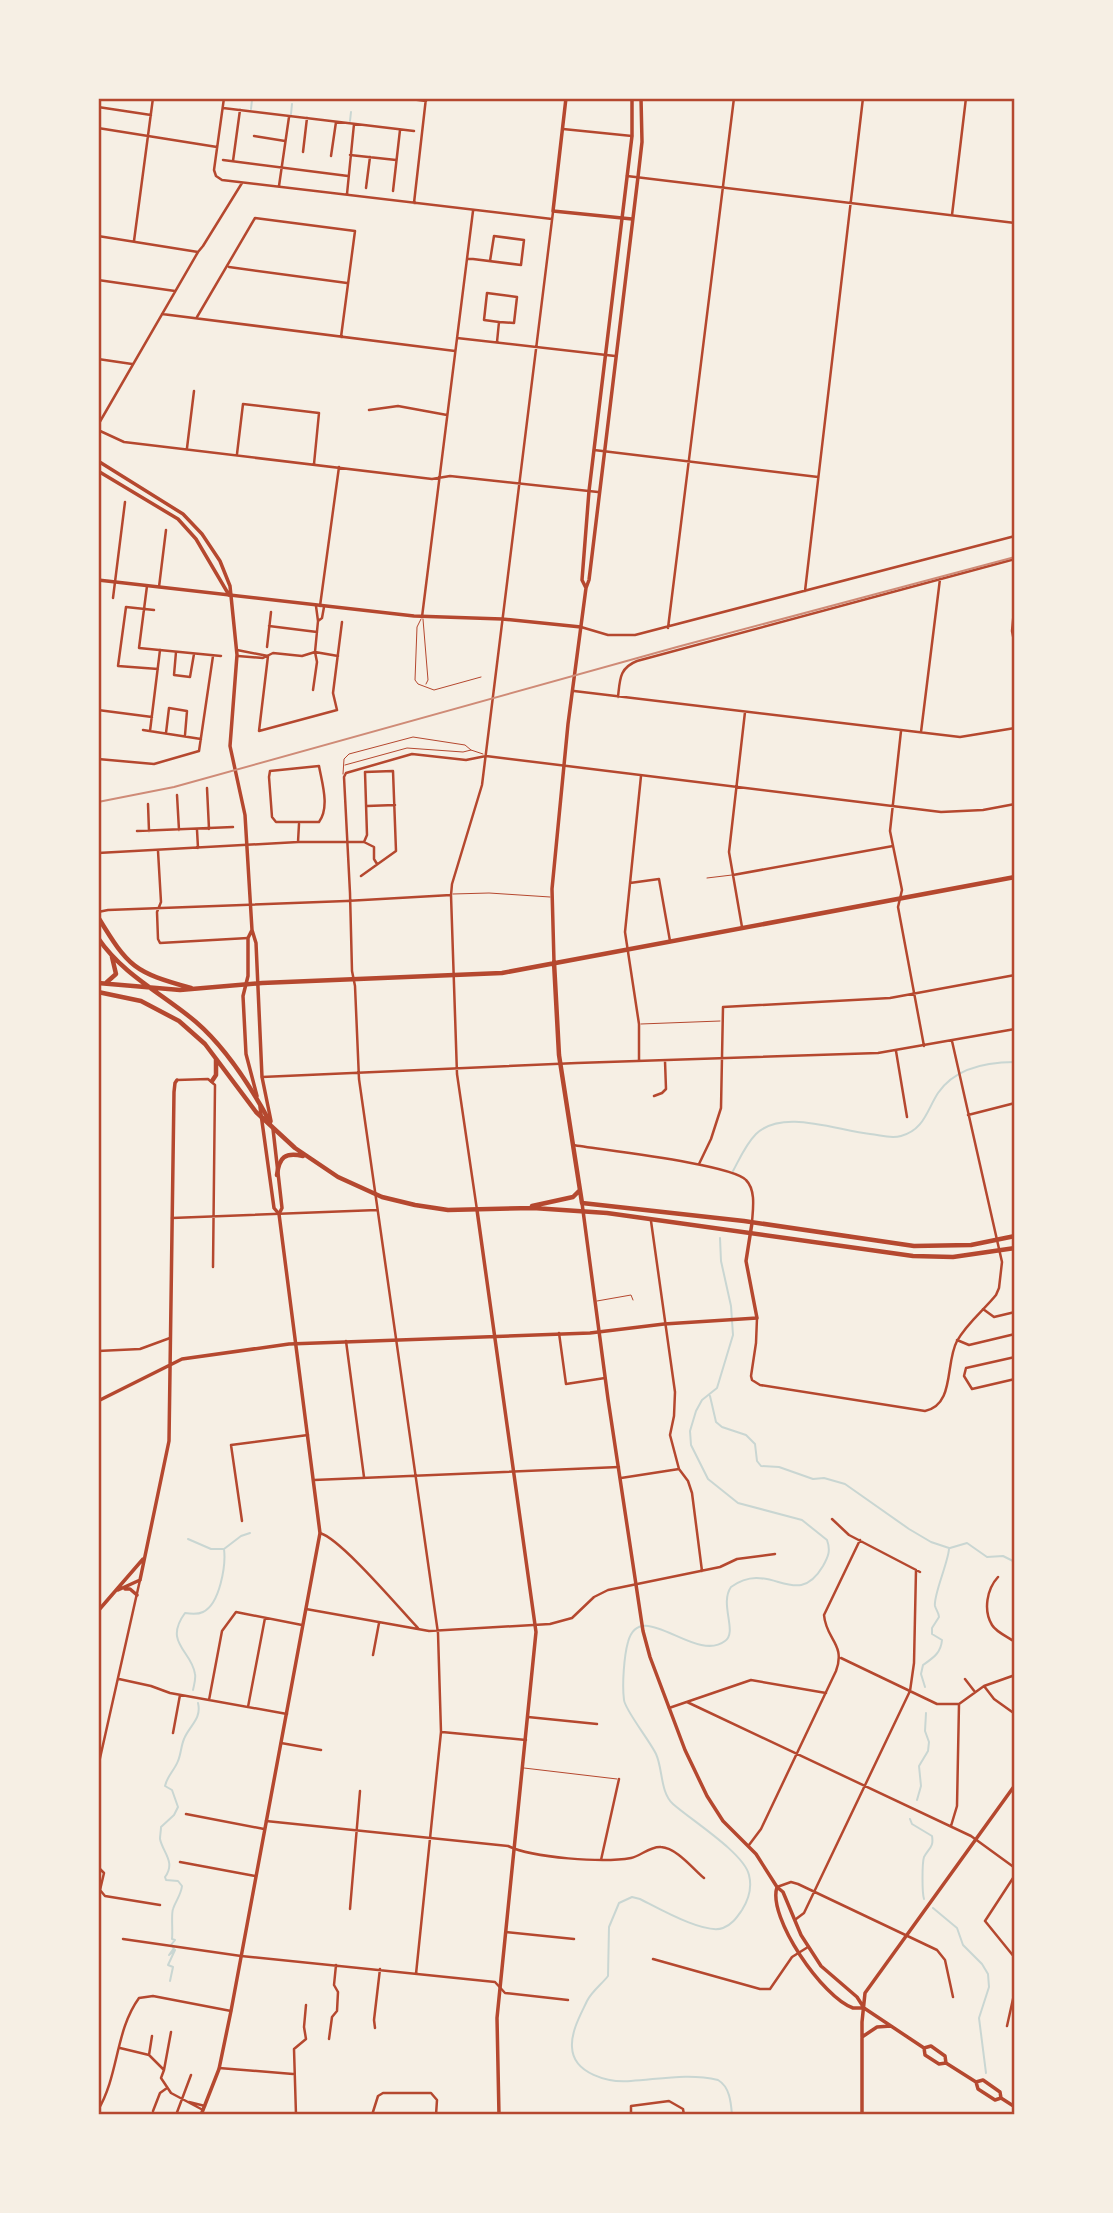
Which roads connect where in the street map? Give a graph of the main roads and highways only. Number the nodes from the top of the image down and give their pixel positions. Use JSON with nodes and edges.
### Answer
{"nodes":[{"id":1,"x":566,"y":98,"type":"edge"},
{"id":2,"x":632,"y":98,"type":"edge"},
{"id":3,"x":641,"y":98,"type":"edge"},
{"id":4,"x":622,"y":218,"type":"junction"},
{"id":5,"x":632,"y":219,"type":"junction"},
{"id":6,"x":98,"y":461,"type":"edge"},
{"id":7,"x":98,"y":471,"type":"edge"},
{"id":8,"x":98,"y":580,"type":"edge"},
{"id":9,"x":586,"y":587,"type":"junction"},
{"id":10,"x":230,"y":597,"type":"junction"},
{"id":11,"x":581,"y":627,"type":"junction"},
{"id":12,"x":1015,"y":877,"type":"edge"},
{"id":13,"x":98,"y":915,"type":"edge"},
{"id":14,"x":252,"y":930,"type":"junction"},
{"id":15,"x":98,"y":938,"type":"edge"},
{"id":16,"x":112,"y":957,"type":"junction"},
{"id":17,"x":554,"y":962,"type":"junction"},
{"id":18,"x":98,"y":983,"type":"edge"},
{"id":19,"x":257,"y":983,"type":"junction"},
{"id":20,"x":105,"y":984,"type":"junction"},
{"id":21,"x":246,"y":984,"type":"junction"},
{"id":22,"x":150,"y":989,"type":"junction"},
{"id":23,"x":195,"y":989,"type":"junction"},
{"id":24,"x":98,"y":992,"type":"edge"},
{"id":25,"x":216,"y":1058,"type":"junction"},
{"id":26,"x":177,"y":1080,"type":"road end"},
{"id":27,"x":212,"y":1081,"type":"road end"},
{"id":28,"x":260,"y":1103,"type":"junction"},
{"id":29,"x":263,"y":1119,"type":"junction"},
{"id":30,"x":272,"y":1126,"type":"junction"},
{"id":31,"x":306,"y":1157,"type":"junction"},
{"id":32,"x":277,"y":1175,"type":"junction"},
{"id":33,"x":580,"y":1191,"type":"junction"},
{"id":34,"x":582,"y":1203,"type":"junction"},
{"id":35,"x":520,"y":1208,"type":"junction"},
{"id":36,"x":477,"y":1210,"type":"junction"},
{"id":37,"x":583,"y":1211,"type":"junction"},
{"id":38,"x":279,"y":1214,"type":"junction"},
{"id":39,"x":752,"y":1223,"type":"junction"},
{"id":40,"x":751,"y":1234,"type":"junction"},
{"id":41,"x":1015,"y":1236,"type":"edge"},
{"id":42,"x":1015,"y":1248,"type":"edge"},
{"id":43,"x":598,"y":1333,"type":"junction"},
{"id":44,"x":495,"y":1336,"type":"junction"},
{"id":45,"x":296,"y":1343,"type":"junction"},
{"id":46,"x":169,"y":1365,"type":"junction"},
{"id":47,"x":98,"y":1401,"type":"edge"},
{"id":48,"x":145,"y":1558,"type":"junction"},
{"id":49,"x":127,"y":1576,"type":"junction"},
{"id":50,"x":140,"y":1580,"type":"junction"},
{"id":51,"x":120,"y":1589,"type":"junction"},
{"id":52,"x":136,"y":1595,"type":"road end"},
{"id":53,"x":98,"y":1611,"type":"edge"},
{"id":54,"x":1015,"y":1785,"type":"edge"},
{"id":55,"x":777,"y":1887,"type":"junction"},
{"id":56,"x":864,"y":2008,"type":"junction"},
{"id":57,"x":891,"y":2026,"type":"junction"},
{"id":58,"x":862,"y":2037,"type":"junction"},
{"id":59,"x":925,"y":2048,"type":"junction"},
{"id":60,"x":946,"y":2063,"type":"junction"},
{"id":61,"x":976,"y":2082,"type":"junction"},
{"id":62,"x":1001,"y":2098,"type":"junction"},
{"id":63,"x":1015,"y":2107,"type":"edge"},
{"id":64,"x":203,"y":2110,"type":"edge"},
{"id":65,"x":499,"y":2115,"type":"edge"},
{"id":66,"x":862,"y":2115,"type":"edge"}],
"edges":[{"from":1,"to":4,"type":"main road"},
{"from":2,"to":4,"type":"main road"},
{"from":3,"to":5,"type":"main road"},
{"from":4,"to":5,"type":"main road"},
{"from":4,"to":9,"type":"main road"},
{"from":5,"to":9,"type":"main road"},
{"from":6,"to":10,"type":"main road"},
{"from":7,"to":10,"type":"main road"},
{"from":8,"to":10,"type":"main road"},
{"from":9,"to":11,"type":"main road"},
{"from":10,"to":11,"type":"main road"},
{"from":10,"to":14,"type":"main road"},
{"from":11,"to":17,"type":"main road"},
{"from":12,"to":17,"type":"main road"},
{"from":13,"to":23,"type":"main road"},
{"from":14,"to":19,"type":"main road"},
{"from":14,"to":21,"type":"main road"},
{"from":15,"to":16,"type":"main road"},
{"from":16,"to":20,"type":"main road"},
{"from":16,"to":22,"type":"main road"},
{"from":17,"to":19,"type":"main road"},
{"from":17,"to":33,"type":"main road"},
{"from":18,"to":20,"type":"main road"},
{"from":19,"to":21,"type":"main road"},
{"from":19,"to":30,"type":"main road"},
{"from":20,"to":22,"type":"main road"},
{"from":21,"to":23,"type":"main road"},
{"from":21,"to":28,"type":"main road"},
{"from":22,"to":23,"type":"main road"},
{"from":22,"to":28,"type":"main road"},
{"from":24,"to":25,"type":"main road"},
{"from":25,"to":27,"type":"main road"},
{"from":25,"to":29,"type":"main road"},
{"from":26,"to":46,"type":"main road"},
{"from":28,"to":29,"type":"main road"},
{"from":28,"to":30,"type":"main road"},
{"from":29,"to":30,"type":"main road"},
{"from":29,"to":38,"type":"main road"},
{"from":30,"to":31,"type":"main road"},
{"from":30,"to":32,"type":"main road"},
{"from":31,"to":32,"type":"main road"},
{"from":31,"to":36,"type":"main road"},
{"from":32,"to":38,"type":"main road"},
{"from":33,"to":34,"type":"main road"},
{"from":33,"to":35,"type":"main road"},
{"from":34,"to":37,"type":"main road"},
{"from":34,"to":39,"type":"main road"},
{"from":35,"to":36,"type":"main road"},
{"from":35,"to":37,"type":"main road"},
{"from":36,"to":44,"type":"main road"},
{"from":37,"to":40,"type":"main road"},
{"from":37,"to":43,"type":"main road"},
{"from":38,"to":45,"type":"main road"},
{"from":39,"to":40,"type":"main road"},
{"from":39,"to":41,"type":"main road"},
{"from":40,"to":42,"type":"main road"},
{"from":40,"to":43,"type":"main road"},
{"from":43,"to":44,"type":"main road"},
{"from":43,"to":55,"type":"main road"},
{"from":44,"to":45,"type":"main road"},
{"from":44,"to":65,"type":"main road"},
{"from":45,"to":46,"type":"main road"},
{"from":45,"to":64,"type":"main road"},
{"from":46,"to":47,"type":"main road"},
{"from":46,"to":48,"type":"main road"},
{"from":48,"to":49,"type":"main road"},
{"from":48,"to":50,"type":"main road"},
{"from":49,"to":50,"type":"main road"},
{"from":49,"to":51,"type":"main road"},
{"from":50,"to":51,"type":"main road"},
{"from":51,"to":52,"type":"main road"},
{"from":51,"to":53,"type":"main road"},
{"from":54,"to":56,"type":"main road"},
{"from":55,"to":56,"type":"main road"},
{"from":55,"to":56,"type":"main road"},
{"from":56,"to":57,"type":"main road"},
{"from":56,"to":58,"type":"main road"},
{"from":57,"to":58,"type":"main road"},
{"from":57,"to":59,"type":"main road"},
{"from":58,"to":66,"type":"main road"},
{"from":59,"to":60,"type":"main road"},
{"from":59,"to":60,"type":"main road"},
{"from":60,"to":61,"type":"main road"},
{"from":61,"to":62,"type":"main road"},
{"from":61,"to":62,"type":"main road"},
{"from":62,"to":63,"type":"main road"}]}
